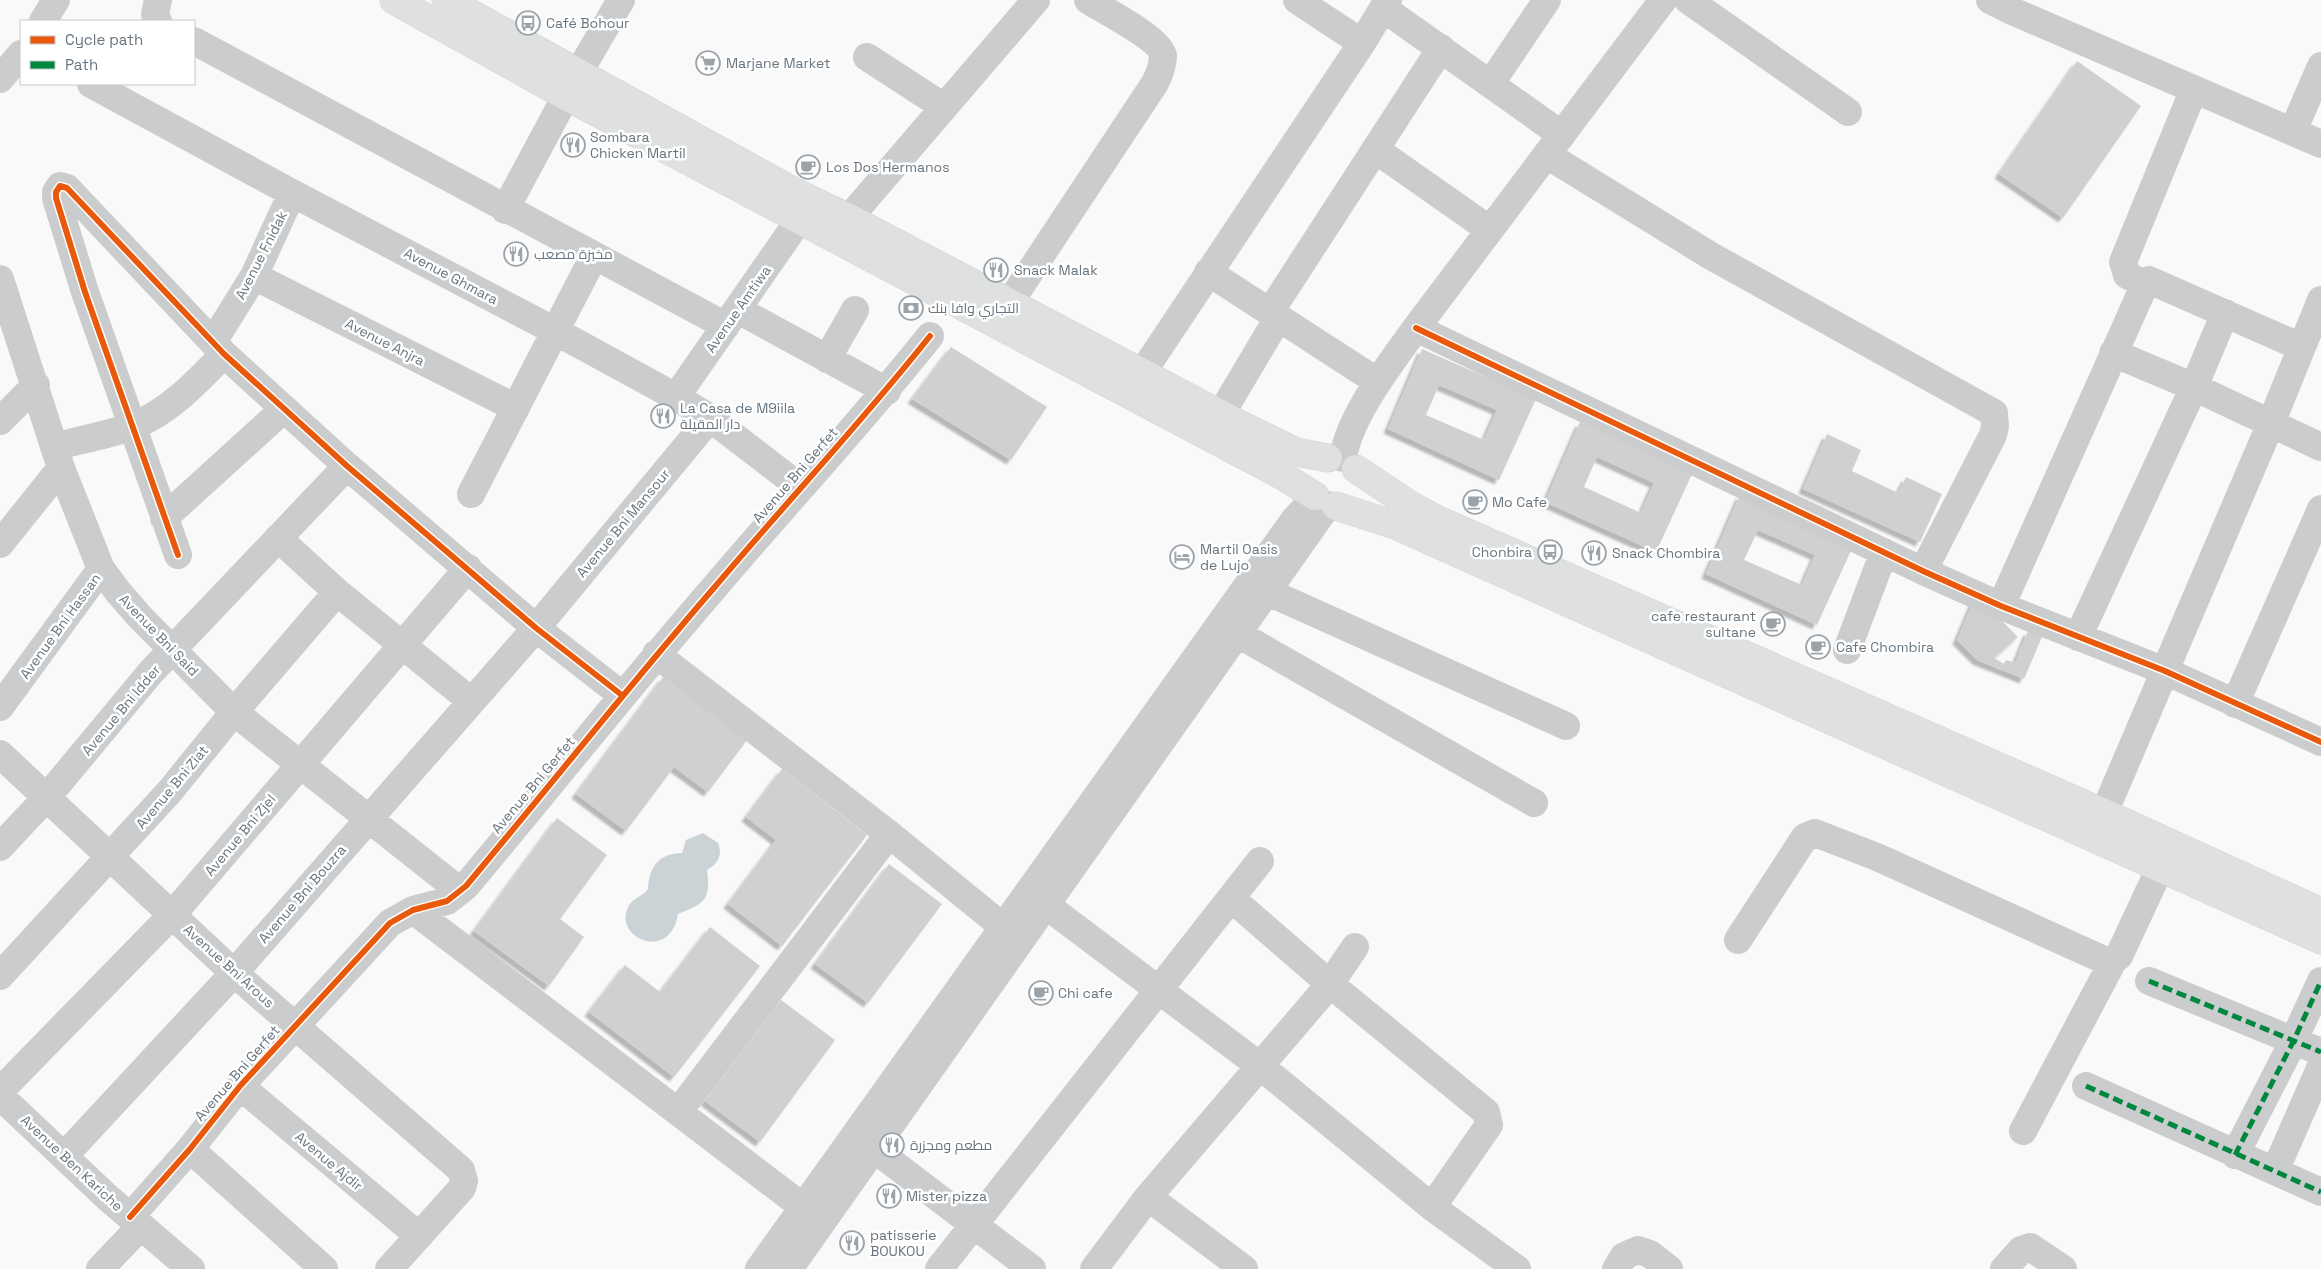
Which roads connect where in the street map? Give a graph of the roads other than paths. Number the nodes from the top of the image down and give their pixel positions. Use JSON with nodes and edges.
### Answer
{"nodes":[{"id":1,"x":56,"y":0,"type":"edge"},
{"id":2,"x":158,"y":0,"type":"edge"},
{"id":3,"x":394,"y":0,"type":"edge"},
{"id":4,"x":446,"y":0,"type":"edge"},
{"id":5,"x":621,"y":0,"type":"edge"},
{"id":6,"x":1088,"y":0,"type":"edge"},
{"id":7,"x":1297,"y":0,"type":"edge"},
{"id":8,"x":1547,"y":0,"type":"edge"},
{"id":9,"x":1688,"y":0,"type":"edge"},
{"id":10,"x":1028,"y":2,"type":"edge"},
{"id":11,"x":1656,"y":2,"type":"edge"},
{"id":12,"x":1385,"y":4,"type":"edge"},
{"id":13,"x":2006,"y":4,"type":"edge"},
{"id":14,"x":43,"y":20,"type":"edge"},
{"id":15,"x":158,"y":20,"type":"edge"},
{"id":16,"x":195,"y":42,"type":"edge"},
{"id":17,"x":1362,"y":43,"type":"junction"},
{"id":18,"x":1441,"y":48,"type":"junction"},
{"id":19,"x":20,"y":55,"type":"edge"},
{"id":20,"x":867,"y":57,"type":"dead end"},
{"id":21,"x":2321,"y":66,"type":"edge"},
{"id":22,"x":579,"y":72,"type":"junction"},
{"id":23,"x":0,"y":79,"type":"edge"},
{"id":24,"x":1491,"y":83,"type":"junction"},
{"id":25,"x":93,"y":85,"type":"edge"},
{"id":26,"x":2194,"y":90,"type":"junction"},
{"id":27,"x":566,"y":96,"type":"junction"},
{"id":28,"x":944,"y":107,"type":"junction"},
{"id":29,"x":1848,"y":112,"type":"dead end"},
{"id":30,"x":2293,"y":132,"type":"junction"},
{"id":31,"x":2321,"y":144,"type":"edge"},
{"id":32,"x":1555,"y":145,"type":"junction"},
{"id":33,"x":1376,"y":150,"type":"junction"},
{"id":34,"x":292,"y":193,"type":"junction"},
{"id":35,"x":505,"y":210,"type":"junction"},
{"id":36,"x":849,"y":218,"type":"junction"},
{"id":37,"x":799,"y":220,"type":"junction"},
{"id":38,"x":1490,"y":230,"type":"junction"},
{"id":39,"x":594,"y":256,"type":"junction"},
{"id":40,"x":1208,"y":272,"type":"junction"},
{"id":41,"x":254,"y":276,"type":"junction"},
{"id":42,"x":0,"y":279,"type":"edge"},
{"id":43,"x":2146,"y":284,"type":"junction"},
{"id":44,"x":2321,"y":300,"type":"edge"},
{"id":45,"x":1010,"y":302,"type":"junction"},
{"id":46,"x":855,"y":310,"type":"dead end"},
{"id":47,"x":2225,"y":314,"type":"junction"},
{"id":48,"x":1274,"y":315,"type":"junction"},
{"id":49,"x":732,"y":318,"type":"junction"},
{"id":50,"x":1416,"y":328,"type":"junction"},
{"id":51,"x":556,"y":331,"type":"junction"},
{"id":52,"x":930,"y":336,"type":"dead end"},
{"id":53,"x":2301,"y":347,"type":"junction"},
{"id":54,"x":219,"y":348,"type":"junction"},
{"id":55,"x":2113,"y":353,"type":"junction"},
{"id":56,"x":827,"y":358,"type":"junction"},
{"id":57,"x":1142,"y":373,"type":"junction"},
{"id":58,"x":1378,"y":382,"type":"junction"},
{"id":59,"x":36,"y":385,"type":"junction"},
{"id":60,"x":2194,"y":387,"type":"junction"},
{"id":61,"x":887,"y":391,"type":"junction"},
{"id":62,"x":676,"y":397,"type":"junction"},
{"id":63,"x":516,"y":408,"type":"junction"},
{"id":64,"x":284,"y":409,"type":"junction"},
{"id":65,"x":1221,"y":414,"type":"junction"},
{"id":66,"x":710,"y":418,"type":"junction"},
{"id":67,"x":0,"y":421,"type":"edge"},
{"id":68,"x":2271,"y":423,"type":"junction"},
{"id":69,"x":133,"y":426,"type":"junction"},
{"id":70,"x":2321,"y":447,"type":"edge"},
{"id":71,"x":58,"y":457,"type":"junction"},
{"id":72,"x":1342,"y":462,"type":"junction"},
{"id":73,"x":347,"y":466,"type":"junction"},
{"id":74,"x":800,"y":487,"type":"junction"},
{"id":75,"x":471,"y":494,"type":"dead end"},
{"id":76,"x":1323,"y":501,"type":"junction"},
{"id":77,"x":2321,"y":509,"type":"edge"},
{"id":78,"x":164,"y":518,"type":"junction"},
{"id":79,"x":278,"y":538,"type":"junction"},
{"id":80,"x":0,"y":544,"type":"edge"},
{"id":81,"x":1884,"y":552,"type":"junction"},
{"id":82,"x":178,"y":555,"type":"dead end"},
{"id":83,"x":2311,"y":561,"type":"edge"},
{"id":84,"x":468,"y":568,"type":"junction"},
{"id":85,"x":101,"y":569,"type":"junction"},
{"id":86,"x":1923,"y":571,"type":"junction"},
{"id":87,"x":1266,"y":591,"type":"junction"},
{"id":88,"x":337,"y":592,"type":"junction"},
{"id":89,"x":2001,"y":606,"type":"junction"},
{"id":90,"x":536,"y":628,"type":"junction"},
{"id":91,"x":1238,"y":634,"type":"junction"},
{"id":92,"x":2078,"y":637,"type":"junction"},
{"id":93,"x":403,"y":644,"type":"junction"},
{"id":94,"x":1847,"y":650,"type":"dead end"},
{"id":95,"x":173,"y":651,"type":"junction"},
{"id":96,"x":656,"y":654,"type":"junction"},
{"id":97,"x":2165,"y":671,"type":"junction"},
{"id":98,"x":623,"y":696,"type":"junction"},
{"id":99,"x":472,"y":701,"type":"junction"},
{"id":100,"x":2235,"y":704,"type":"junction"},
{"id":101,"x":0,"y":707,"type":"edge"},
{"id":102,"x":234,"y":712,"type":"junction"},
{"id":103,"x":1566,"y":726,"type":"dead end"},
{"id":104,"x":2321,"y":742,"type":"edge"},
{"id":105,"x":0,"y":754,"type":"edge"},
{"id":106,"x":300,"y":765,"type":"junction"},
{"id":107,"x":48,"y":797,"type":"junction"},
{"id":108,"x":1534,"y":803,"type":"dead end"},
{"id":109,"x":2104,"y":813,"type":"junction"},
{"id":110,"x":367,"y":818,"type":"junction"},
{"id":111,"x":889,"y":834,"type":"junction"},
{"id":112,"x":0,"y":847,"type":"edge"},
{"id":113,"x":109,"y":858,"type":"junction"},
{"id":114,"x":1260,"y":861,"type":"dead end"},
{"id":115,"x":2160,"y":868,"type":"junction"},
{"id":116,"x":460,"y":891,"type":"junction"},
{"id":117,"x":1232,"y":899,"type":"junction"},
{"id":118,"x":1047,"y":906,"type":"junction"},
{"id":119,"x":2319,"y":908,"type":"edge"},
{"id":120,"x":413,"y":910,"type":"junction"},
{"id":121,"x":172,"y":915,"type":"junction"},
{"id":122,"x":1002,"y":926,"type":"junction"},
{"id":123,"x":1738,"y":940,"type":"dead end"},
{"id":124,"x":2321,"y":940,"type":"edge"},
{"id":125,"x":1355,"y":947,"type":"dead end"},
{"id":126,"x":2112,"y":961,"type":"junction"},
{"id":127,"x":234,"y":972,"type":"junction"},
{"id":128,"x":0,"y":976,"type":"edge"},
{"id":129,"x":2148,"y":981,"type":"dead end"},
{"id":130,"x":2321,"y":981,"type":"edge"},
{"id":131,"x":1330,"y":984,"type":"junction"},
{"id":132,"x":1159,"y":989,"type":"junction"},
{"id":133,"x":295,"y":1025,"type":"junction"},
{"id":134,"x":2293,"y":1042,"type":"junction"},
{"id":135,"x":2321,"y":1052,"type":"edge"},
{"id":136,"x":1260,"y":1066,"type":"junction"},
{"id":137,"x":2321,"y":1066,"type":"edge"},
{"id":138,"x":240,"y":1086,"type":"junction"},
{"id":139,"x":2086,"y":1086,"type":"dead end"},
{"id":140,"x":0,"y":1091,"type":"edge"},
{"id":141,"x":0,"y":1096,"type":"edge"},
{"id":142,"x":678,"y":1112,"type":"junction"},
{"id":143,"x":2023,"y":1131,"type":"dead end"},
{"id":144,"x":873,"y":1148,"type":"junction"},
{"id":145,"x":190,"y":1149,"type":"junction"},
{"id":146,"x":2235,"y":1155,"type":"junction"},
{"id":147,"x":64,"y":1156,"type":"junction"},
{"id":148,"x":2275,"y":1171,"type":"junction"},
{"id":149,"x":2321,"y":1192,"type":"edge"},
{"id":150,"x":1148,"y":1197,"type":"junction"},
{"id":151,"x":803,"y":1207,"type":"junction"},
{"id":152,"x":1432,"y":1207,"type":"junction"},
{"id":153,"x":136,"y":1222,"type":"junction"},
{"id":154,"x":974,"y":1224,"type":"junction"},
{"id":155,"x":418,"y":1236,"type":"junction"},
{"id":156,"x":100,"y":1269,"type":"edge"},
{"id":157,"x":191,"y":1269,"type":"edge"},
{"id":158,"x":324,"y":1269,"type":"edge"},
{"id":159,"x":389,"y":1269,"type":"edge"},
{"id":160,"x":759,"y":1269,"type":"edge"},
{"id":161,"x":789,"y":1269,"type":"edge"},
{"id":162,"x":939,"y":1269,"type":"edge"},
{"id":163,"x":1032,"y":1269,"type":"edge"},
{"id":164,"x":1094,"y":1269,"type":"edge"},
{"id":165,"x":1244,"y":1269,"type":"edge"},
{"id":166,"x":1517,"y":1269,"type":"edge"},
{"id":167,"x":1616,"y":1269,"type":"edge"},
{"id":168,"x":1669,"y":1269,"type":"edge"},
{"id":169,"x":2004,"y":1269,"type":"edge"},
{"id":170,"x":2063,"y":1269,"type":"edge"}],
"edges":[{"from":1,"to":14,"type":"street"},
{"from":2,"to":15,"type":"street"},
{"from":3,"to":27,"type":"main road"},
{"from":4,"to":22,"type":"main road"},
{"from":5,"to":22,"type":"street"},
{"from":6,"to":45,"type":"street"},
{"from":7,"to":17,"type":"street"},
{"from":8,"to":24,"type":"street"},
{"from":9,"to":29,"type":"street"},
{"from":10,"to":28,"type":"street"},
{"from":11,"to":32,"type":"street"},
{"from":12,"to":17,"type":"street"},
{"from":12,"to":18,"type":"street"},
{"from":13,"to":26,"type":"street"},
{"from":16,"to":35,"type":"street"},
{"from":17,"to":40,"type":"street"},
{"from":18,"to":24,"type":"street"},
{"from":18,"to":33,"type":"street"},
{"from":19,"to":23,"type":"street"},
{"from":20,"to":28,"type":"street"},
{"from":21,"to":30,"type":"street"},
{"from":22,"to":36,"type":"main road"},
{"from":24,"to":32,"type":"street"},
{"from":25,"to":34,"type":"street","name":"Avenue Ghmara"},
{"from":26,"to":30,"type":"street"},
{"from":26,"to":43,"type":"street"},
{"from":27,"to":35,"type":"street"},
{"from":27,"to":37,"type":"main road"},
{"from":28,"to":36,"type":"street"},
{"from":30,"to":31,"type":"street"},
{"from":32,"to":38,"type":"street"},
{"from":32,"to":86,"type":"street"},
{"from":33,"to":38,"type":"street"},
{"from":33,"to":48,"type":"street"},
{"from":34,"to":41,"type":"street","name":"Avenue Fnidak"},
{"from":34,"to":51,"type":"street","name":"Avenue Ghmara"},
{"from":35,"to":39,"type":"street"},
{"from":36,"to":45,"type":"main road"},
{"from":37,"to":49,"type":"street","name":"Avenue Amtiwa"},
{"from":37,"to":76,"type":"main road"},
{"from":38,"to":50,"type":"street"},
{"from":39,"to":49,"type":"street"},
{"from":39,"to":51,"type":"street"},
{"from":40,"to":48,"type":"street"},
{"from":40,"to":57,"type":"street"},
{"from":41,"to":54,"type":"street","name":"Avenue Fnidak"},
{"from":41,"to":63,"type":"street","name":"Avenue Anjra"},
{"from":42,"to":59,"type":"street","name":"Avenue Bni Said"},
{"from":43,"to":47,"type":"street"},
{"from":43,"to":55,"type":"street"},
{"from":44,"to":53,"type":"street"},
{"from":45,"to":57,"type":"main road"},
{"from":46,"to":56,"type":"street"},
{"from":47,"to":53,"type":"street"},
{"from":47,"to":60,"type":"street"},
{"from":48,"to":58,"type":"street"},
{"from":48,"to":65,"type":"street"},
{"from":49,"to":56,"type":"street"},
{"from":49,"to":62,"type":"street","name":"Avenue Amtiwa"},
{"from":50,"to":58,"type":"street"},
{"from":50,"to":81,"type":"street"},
{"from":51,"to":62,"type":"street","name":"Avenue Ghmara"},
{"from":51,"to":63,"type":"street"},
{"from":52,"to":61,"type":"street","name":"Avenue Bni Gerfet"},
{"from":53,"to":68,"type":"street"},
{"from":54,"to":64,"type":"street"},
{"from":54,"to":69,"type":"street","name":"Avenue Fnidak"},
{"from":54,"to":69,"type":"street"},
{"from":55,"to":60,"type":"street"},
{"from":55,"to":89,"type":"street"},
{"from":56,"to":61,"type":"street"},
{"from":57,"to":65,"type":"main road"},
{"from":58,"to":72,"type":"street"},
{"from":59,"to":67,"type":"street"},
{"from":59,"to":71,"type":"street","name":"Avenue Bni Said"},
{"from":60,"to":68,"type":"street"},
{"from":60,"to":92,"type":"street"},
{"from":61,"to":74,"type":"street","name":"Avenue Bni Gerfet"},
{"from":62,"to":66,"type":"street","name":"Avenue Ghmara"},
{"from":63,"to":75,"type":"street"},
{"from":64,"to":73,"type":"street"},
{"from":64,"to":78,"type":"street"},
{"from":65,"to":72,"type":"main road"},
{"from":66,"to":74,"type":"street","name":"Avenue Ghmara"},
{"from":66,"to":90,"type":"street","name":"Avenue Bni Mansour"},
{"from":68,"to":70,"type":"street"},
{"from":68,"to":97,"type":"street"},
{"from":69,"to":71,"type":"street","name":"Avenue Fnidak"},
{"from":69,"to":78,"type":"street"},
{"from":71,"to":80,"type":"street"},
{"from":71,"to":85,"type":"street","name":"Avenue Bni Said"},
{"from":72,"to":76,"type":"main road"},
{"from":72,"to":76,"type":"main road"},
{"from":72,"to":109,"type":"main road"},
{"from":73,"to":79,"type":"street","name":"Avenue Bni Idder"},
{"from":73,"to":84,"type":"street"},
{"from":74,"to":96,"type":"street","name":"Avenue Bni Gerfet"},
{"from":76,"to":87,"type":"street"},
{"from":76,"to":115,"type":"main road"},
{"from":76,"to":122,"type":"street"},
{"from":77,"to":83,"type":"street"},
{"from":78,"to":82,"type":"street"},
{"from":79,"to":88,"type":"street"},
{"from":79,"to":95,"type":"street","name":"Avenue Bni Idder"},
{"from":81,"to":86,"type":"street"},
{"from":81,"to":94,"type":"street"},
{"from":83,"to":100,"type":"street"},
{"from":84,"to":90,"type":"street"},
{"from":84,"to":93,"type":"street","name":"Avenue Bni Zjel"},
{"from":85,"to":95,"type":"street","name":"Avenue Bni Said"},
{"from":85,"to":101,"type":"street","name":"Avenue Bni Hassan"},
{"from":86,"to":89,"type":"street"},
{"from":87,"to":91,"type":"street"},
{"from":87,"to":103,"type":"street"},
{"from":88,"to":93,"type":"street"},
{"from":88,"to":102,"type":"street","name":"Avenue Bni Ziat"},
{"from":89,"to":92,"type":"street"},
{"from":90,"to":98,"type":"street"},
{"from":90,"to":99,"type":"street","name":"Avenue Bni Bouzra"},
{"from":91,"to":108,"type":"street"},
{"from":91,"to":118,"type":"street"},
{"from":92,"to":97,"type":"street"},
{"from":93,"to":99,"type":"street"},
{"from":93,"to":106,"type":"street","name":"Avenue Bni Zjel"},
{"from":95,"to":102,"type":"street","name":"Avenue Bni Said"},
{"from":95,"to":107,"type":"street","name":"Avenue Bni Idder"},
{"from":96,"to":98,"type":"street","name":"Avenue Bni Gerfet"},
{"from":96,"to":111,"type":"street"},
{"from":97,"to":100,"type":"street"},
{"from":97,"to":109,"type":"street"},
{"from":98,"to":116,"type":"street","name":"Avenue Bni Gerfet"},
{"from":99,"to":110,"type":"street","name":"Avenue Bni Bouzra"},
{"from":100,"to":104,"type":"street"},
{"from":102,"to":106,"type":"street","name":"Avenue Bni Said"},
{"from":102,"to":113,"type":"street","name":"Avenue Bni Ziat"},
{"from":105,"to":107,"type":"street","name":"Avenue Bni Arous"},
{"from":106,"to":110,"type":"street","name":"Avenue Bni Said"},
{"from":106,"to":121,"type":"street","name":"Avenue Bni Zjel"},
{"from":107,"to":112,"type":"street","name":"Avenue Bni Idder"},
{"from":107,"to":113,"type":"street","name":"Avenue Bni Arous"},
{"from":109,"to":119,"type":"main road"},
{"from":110,"to":116,"type":"street","name":"Avenue Bni Said"},
{"from":110,"to":127,"type":"street","name":"Avenue Bni Bouzra"},
{"from":111,"to":122,"type":"street"},
{"from":111,"to":142,"type":"street"},
{"from":113,"to":121,"type":"street","name":"Avenue Bni Arous"},
{"from":113,"to":128,"type":"street","name":"Avenue Bni Ziat"},
{"from":114,"to":117,"type":"street"},
{"from":115,"to":124,"type":"main road"},
{"from":115,"to":126,"type":"street"},
{"from":116,"to":120,"type":"street","name":"Avenue Bni Gerfet"},
{"from":117,"to":131,"type":"street"},
{"from":117,"to":132,"type":"street"},
{"from":118,"to":132,"type":"street"},
{"from":118,"to":144,"type":"street"},
{"from":120,"to":133,"type":"street","name":"Avenue Bni Gerfet"},
{"from":120,"to":142,"type":"street"},
{"from":121,"to":127,"type":"street","name":"Avenue Bni Arous"},
{"from":121,"to":140,"type":"street","name":"Avenue Bni Zjel"},
{"from":122,"to":151,"type":"street"},
{"from":123,"to":126,"type":"street"},
{"from":125,"to":131,"type":"street"},
{"from":126,"to":143,"type":"street"},
{"from":127,"to":133,"type":"street","name":"Avenue Bni Arous"},
{"from":127,"to":147,"type":"street","name":"Avenue Bni Bouzra"},
{"from":129,"to":134,"type":"street"},
{"from":130,"to":134,"type":"street"},
{"from":131,"to":136,"type":"street"},
{"from":131,"to":152,"type":"street"},
{"from":132,"to":136,"type":"street"},
{"from":132,"to":154,"type":"street"},
{"from":133,"to":138,"type":"street","name":"Avenue Bni Gerfet"},
{"from":133,"to":155,"type":"street","name":"Avenue Bni Arous"},
{"from":134,"to":135,"type":"street"},
{"from":134,"to":146,"type":"street"},
{"from":136,"to":150,"type":"street"},
{"from":136,"to":152,"type":"street"},
{"from":137,"to":148,"type":"street"},
{"from":138,"to":145,"type":"street","name":"Avenue Bni Gerfet"},
{"from":138,"to":155,"type":"street","name":"Avenue Ajdir"},
{"from":139,"to":146,"type":"street"},
{"from":141,"to":147,"type":"street","name":"Avenue Ben Kariche"},
{"from":142,"to":151,"type":"street"},
{"from":144,"to":154,"type":"street"},
{"from":144,"to":161,"type":"street"},
{"from":145,"to":153,"type":"street","name":"Avenue Bni Gerfet"},
{"from":145,"to":158,"type":"street"},
{"from":146,"to":148,"type":"street"},
{"from":147,"to":153,"type":"street","name":"Avenue Ben Kariche"},
{"from":148,"to":149,"type":"street"},
{"from":150,"to":164,"type":"street"},
{"from":150,"to":165,"type":"street"},
{"from":151,"to":160,"type":"street"},
{"from":152,"to":166,"type":"street"},
{"from":153,"to":156,"type":"street","name":"Avenue Bni Gerfet"},
{"from":153,"to":157,"type":"street","name":"Avenue Ben Kariche"},
{"from":154,"to":162,"type":"street"},
{"from":154,"to":163,"type":"street"},
{"from":155,"to":159,"type":"street"},
{"from":167,"to":168,"type":"street"},
{"from":169,"to":170,"type":"street"}]}
